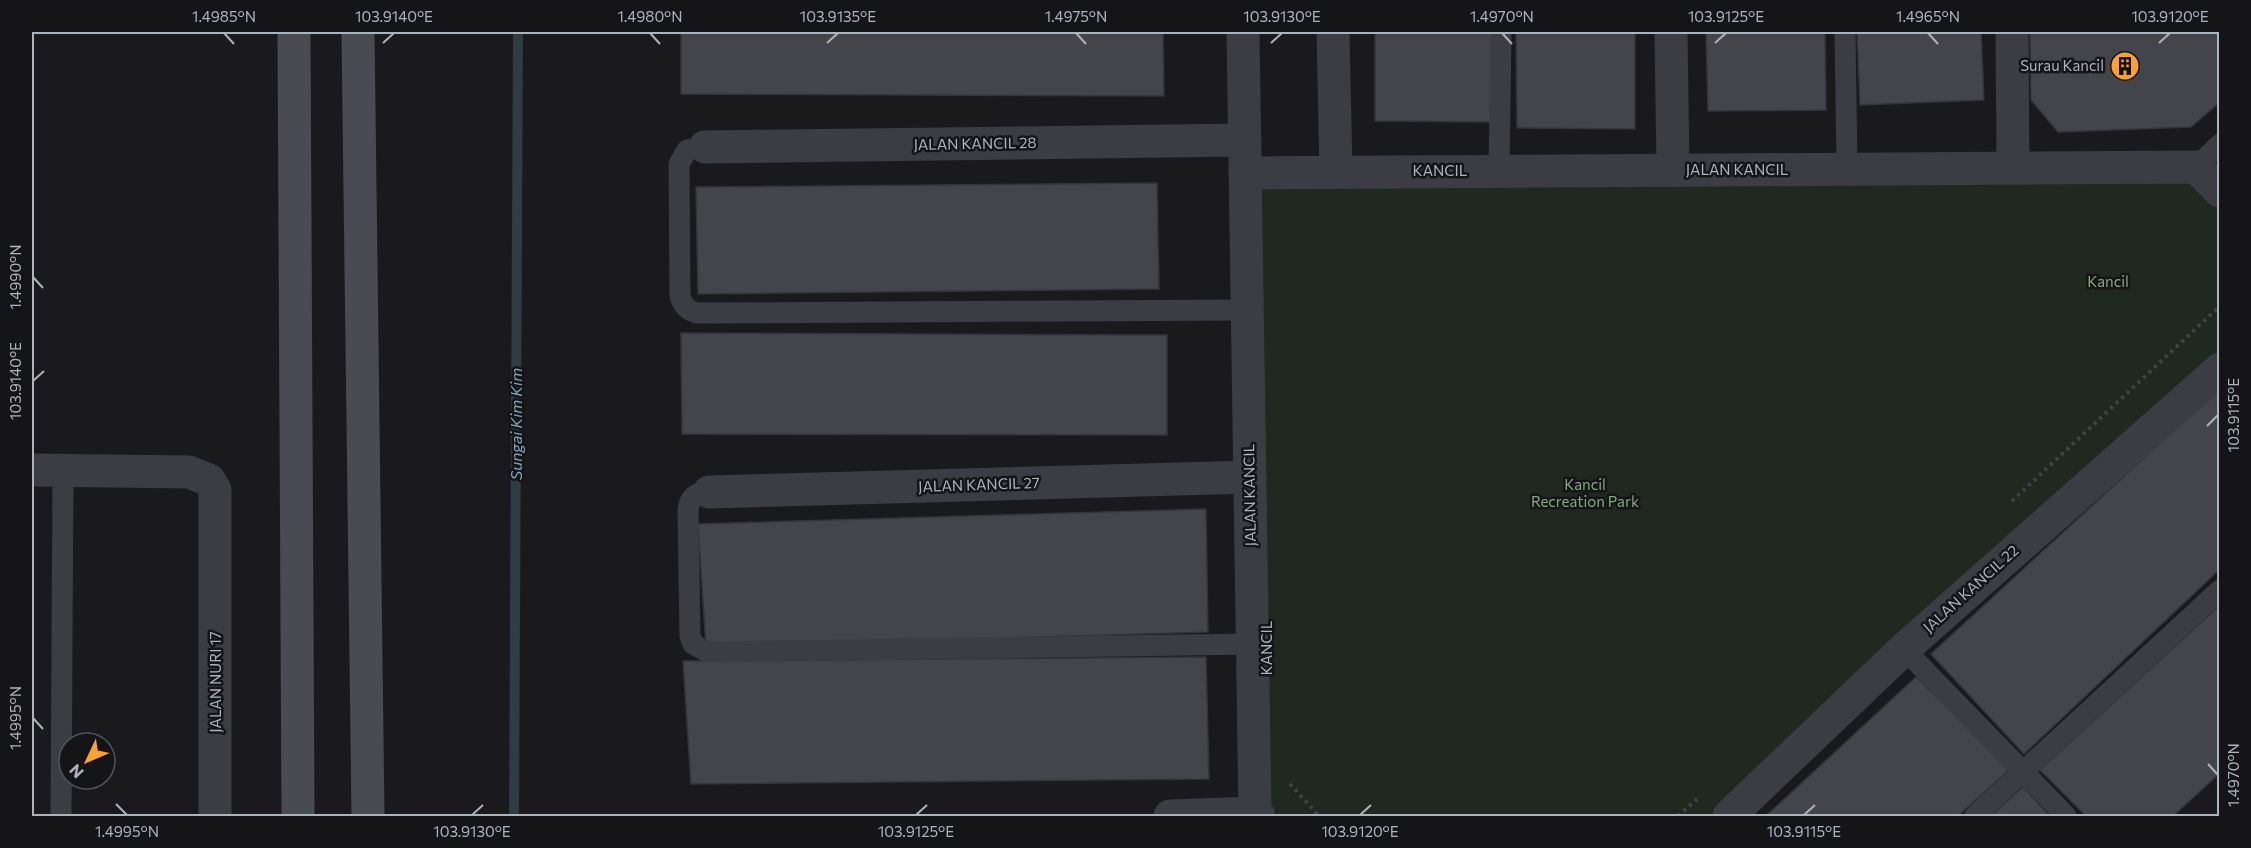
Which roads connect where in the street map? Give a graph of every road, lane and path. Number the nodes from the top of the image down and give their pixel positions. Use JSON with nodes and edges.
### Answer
{"nodes":[{"id":1,"x":294,"y":32,"type":"edge"},
{"id":2,"x":358,"y":32,"type":"edge"},
{"id":3,"x":1243,"y":32,"type":"edge"},
{"id":4,"x":1333,"y":32,"type":"edge"},
{"id":5,"x":1501,"y":32,"type":"edge"},
{"id":6,"x":1671,"y":32,"type":"edge"},
{"id":7,"x":1845,"y":32,"type":"edge"},
{"id":8,"x":2012,"y":32,"type":"edge"},
{"id":9,"x":1245,"y":140,"type":"junction"},
{"id":10,"x":2220,"y":144,"type":"edge"},
{"id":11,"x":705,"y":147,"type":"joint"},
{"id":12,"x":2196,"y":167,"type":"junction"},
{"id":13,"x":2013,"y":168,"type":"junction"},
{"id":14,"x":1847,"y":169,"type":"junction"},
{"id":15,"x":1672,"y":170,"type":"junction"},
{"id":16,"x":1499,"y":171,"type":"junction"},
{"id":17,"x":1336,"y":172,"type":"junction"},
{"id":18,"x":1245,"y":173,"type":"junction"},
{"id":19,"x":2220,"y":191,"type":"edge"},
{"id":20,"x":1247,"y":310,"type":"junction"},
{"id":21,"x":2220,"y":369,"type":"edge"},
{"id":22,"x":47,"y":470,"type":"edge"},
{"id":23,"x":1250,"y":477,"type":"junction"},
{"id":24,"x":709,"y":492,"type":"joint"},
{"id":25,"x":2220,"y":590,"type":"edge"},
{"id":26,"x":1253,"y":644,"type":"junction"},
{"id":27,"x":1904,"y":649,"type":"junction"},
{"id":28,"x":2023,"y":772,"type":"junction"},
{"id":29,"x":1288,"y":782,"type":"dead end"},
{"id":30,"x":1257,"y":815,"type":"edge"},
{"id":31,"x":61,"y":816,"type":"edge"},
{"id":32,"x":215,"y":816,"type":"edge"},
{"id":33,"x":298,"y":816,"type":"edge"},
{"id":34,"x":368,"y":816,"type":"edge"},
{"id":35,"x":1170,"y":816,"type":"edge"},
{"id":36,"x":1319,"y":816,"type":"edge"},
{"id":37,"x":1730,"y":816,"type":"edge"},
{"id":38,"x":1975,"y":816,"type":"edge"},
{"id":39,"x":2066,"y":816,"type":"edge"}],
"edges":[{"from":1,"to":33,"type":"main road"},
{"from":2,"to":34,"type":"main road"},
{"from":3,"to":9,"type":"street","name":"JALAN KANCIL"},
{"from":4,"to":17,"type":"street"},
{"from":5,"to":16,"type":"lane"},
{"from":6,"to":15,"type":"street"},
{"from":7,"to":14,"type":"lane"},
{"from":8,"to":13,"type":"street"},
{"from":9,"to":11,"type":"street","name":"JALAN KANCIL 28"},
{"from":9,"to":18,"type":"street","name":"JALAN KANCIL"},
{"from":10,"to":12,"type":"lane"},
{"from":11,"to":20,"type":"lane"},
{"from":12,"to":13,"type":"street","name":"JALAN KANCIL"},
{"from":12,"to":19,"type":"street"},
{"from":13,"to":14,"type":"street","name":"JALAN KANCIL"},
{"from":14,"to":15,"type":"street","name":"JALAN KANCIL"},
{"from":15,"to":16,"type":"street","name":"JALAN KANCIL"},
{"from":16,"to":17,"type":"street","name":"JALAN KANCIL"},
{"from":17,"to":18,"type":"street","name":"JALAN KANCIL"},
{"from":18,"to":20,"type":"street","name":"JALAN KANCIL"},
{"from":20,"to":23,"type":"street","name":"JALAN KANCIL"},
{"from":21,"to":27,"type":"street","name":"JALAN KANCIL 22"},
{"from":22,"to":31,"type":"lane"},
{"from":22,"to":32,"type":"street","name":"JALAN NURI 17"},
{"from":23,"to":24,"type":"street","name":"JALAN KANCIL 27"},
{"from":23,"to":26,"type":"street","name":"JALAN KANCIL"},
{"from":24,"to":26,"type":"lane"},
{"from":25,"to":28,"type":"lane"},
{"from":26,"to":30,"type":"street","name":"JALAN KANCIL"},
{"from":27,"to":28,"type":"lane"},
{"from":27,"to":37,"type":"street","name":"JALAN KANCIL 22"},
{"from":28,"to":38,"type":"lane"},
{"from":28,"to":39,"type":"lane"},
{"from":29,"to":36,"type":"path"},
{"from":30,"to":35,"type":"street"}]}
